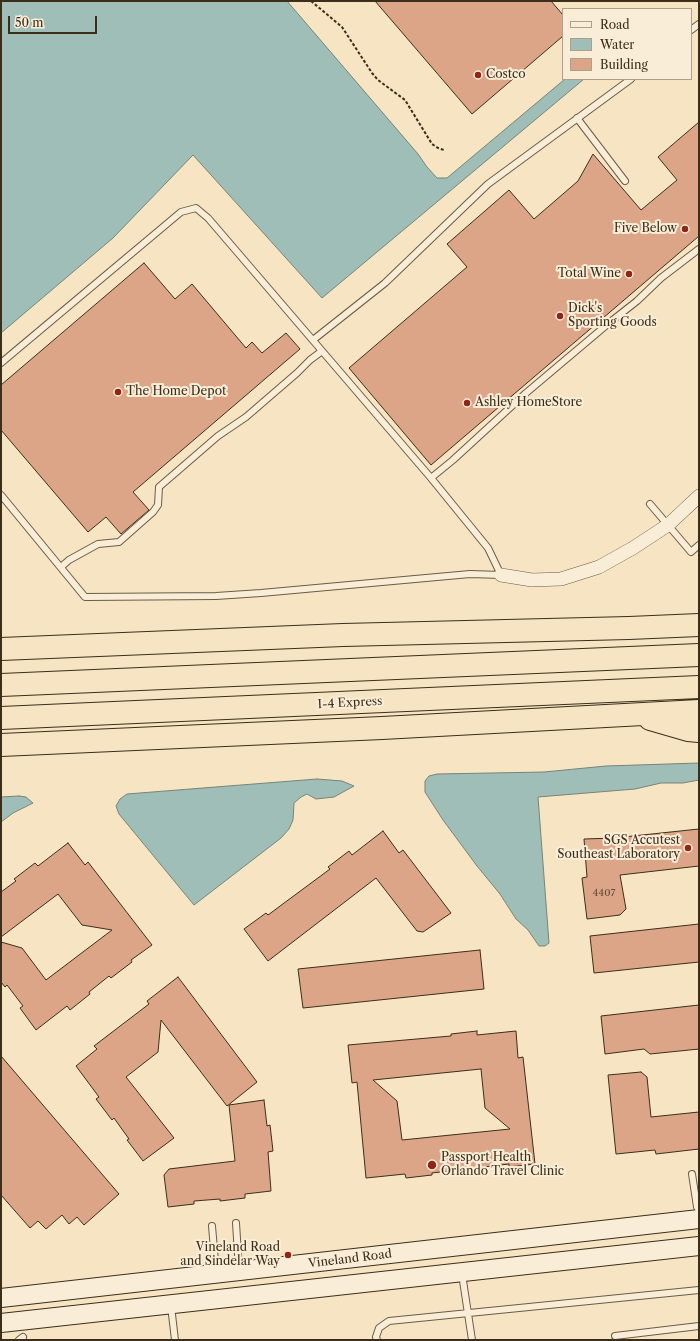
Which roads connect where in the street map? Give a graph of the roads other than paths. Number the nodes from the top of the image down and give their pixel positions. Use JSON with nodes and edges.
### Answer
{"nodes":[{"id":1,"x":630,"y":80,"type":"edge"},
{"id":2,"x":577,"y":118,"type":"junction"},
{"id":3,"x":625,"y":181,"type":"dead end"},
{"id":4,"x":699,"y":249,"type":"edge"},
{"id":5,"x":313,"y":340,"type":"junction"},
{"id":6,"x":322,"y":351,"type":"junction"},
{"id":7,"x":1,"y":363,"type":"edge"},
{"id":8,"x":431,"y":478,"type":"junction"},
{"id":9,"x":1,"y":495,"type":"edge"},
{"id":10,"x":699,"y":496,"type":"edge"},
{"id":11,"x":650,"y":504,"type":"dead end"},
{"id":12,"x":668,"y":525,"type":"junction"},
{"id":13,"x":699,"y":545,"type":"edge"},
{"id":14,"x":61,"y":567,"type":"junction"},
{"id":15,"x":501,"y":575,"type":"junction"},
{"id":16,"x":699,"y":625,"type":"edge"},
{"id":17,"x":1,"y":648,"type":"edge"},
{"id":18,"x":699,"y":655,"type":"edge"},
{"id":19,"x":1,"y":686,"type":"edge"},
{"id":20,"x":699,"y":687,"type":"edge"},
{"id":21,"x":699,"y":711,"type":"edge"},
{"id":22,"x":632,"y":714,"type":"junction"},
{"id":23,"x":1,"y":718,"type":"edge"},
{"id":24,"x":699,"y":730,"type":"edge"},
{"id":25,"x":1,"y":746,"type":"edge"},
{"id":26,"x":692,"y":1174,"type":"dead end"},
{"id":27,"x":699,"y":1210,"type":"edge"},
{"id":28,"x":699,"y":1220,"type":"edge"},
{"id":29,"x":236,"y":1223,"type":"dead end"},
{"id":30,"x":212,"y":1226,"type":"dead end"},
{"id":31,"x":460,"y":1246,"type":"junction"},
{"id":32,"x":699,"y":1246,"type":"edge"},
{"id":33,"x":240,"y":1272,"type":"junction"},
{"id":34,"x":462,"y":1272,"type":"junction"},
{"id":35,"x":217,"y":1274,"type":"junction"},
{"id":36,"x":699,"y":1290,"type":"edge"},
{"id":37,"x":7,"y":1297,"type":"edge"},
{"id":38,"x":171,"y":1304,"type":"junction"},
{"id":39,"x":469,"y":1313,"type":"junction"},
{"id":40,"x":699,"y":1326,"type":"edge"},
{"id":41,"x":15,"y":1330,"type":"edge"},
{"id":42,"x":616,"y":1336,"type":"dead end"},
{"id":43,"x":175,"y":1340,"type":"edge"},
{"id":44,"x":377,"y":1340,"type":"edge"},
{"id":45,"x":472,"y":1340,"type":"edge"}],
"edges":[{"from":1,"to":2,"type":"lane"},
{"from":2,"to":3,"type":"lane"},
{"from":2,"to":5,"type":"lane"},
{"from":4,"to":8,"type":"lane"},
{"from":5,"to":6,"type":"lane"},
{"from":5,"to":7,"type":"lane"},
{"from":6,"to":8,"type":"lane"},
{"from":6,"to":14,"type":"lane"},
{"from":8,"to":15,"type":"lane"},
{"from":9,"to":14,"type":"lane"},
{"from":10,"to":12,"type":"street"},
{"from":11,"to":12,"type":"lane"},
{"from":12,"to":13,"type":"lane"},
{"from":12,"to":15,"type":"street"},
{"from":14,"to":15,"type":"lane"},
{"from":16,"to":17,"type":"highway"},
{"from":18,"to":19,"type":"highway"},
{"from":20,"to":23,"type":"highway","name":"I-4 Express"},
{"from":21,"to":22,"type":"highway"},
{"from":22,"to":24,"type":"highway"},
{"from":22,"to":25,"type":"highway"},
{"from":26,"to":27,"type":"lane"},
{"from":28,"to":31,"type":"street","name":"Vineland Road"},
{"from":29,"to":33,"type":"lane"},
{"from":30,"to":35,"type":"lane"},
{"from":31,"to":33,"type":"street","name":"Vineland Road"},
{"from":31,"to":34,"type":"street"},
{"from":32,"to":34,"type":"street","name":"Vineland Road"},
{"from":33,"to":35,"type":"street","name":"Vineland Road"},
{"from":34,"to":38,"type":"street","name":"Vineland Road"},
{"from":34,"to":39,"type":"lane"},
{"from":35,"to":37,"type":"street","name":"Vineland Road"},
{"from":36,"to":39,"type":"lane"},
{"from":37,"to":41,"type":"street"},
{"from":38,"to":41,"type":"street","name":"Vineland Road"},
{"from":38,"to":43,"type":"lane"},
{"from":39,"to":44,"type":"lane"},
{"from":39,"to":45,"type":"lane"},
{"from":40,"to":42,"type":"lane"}]}
